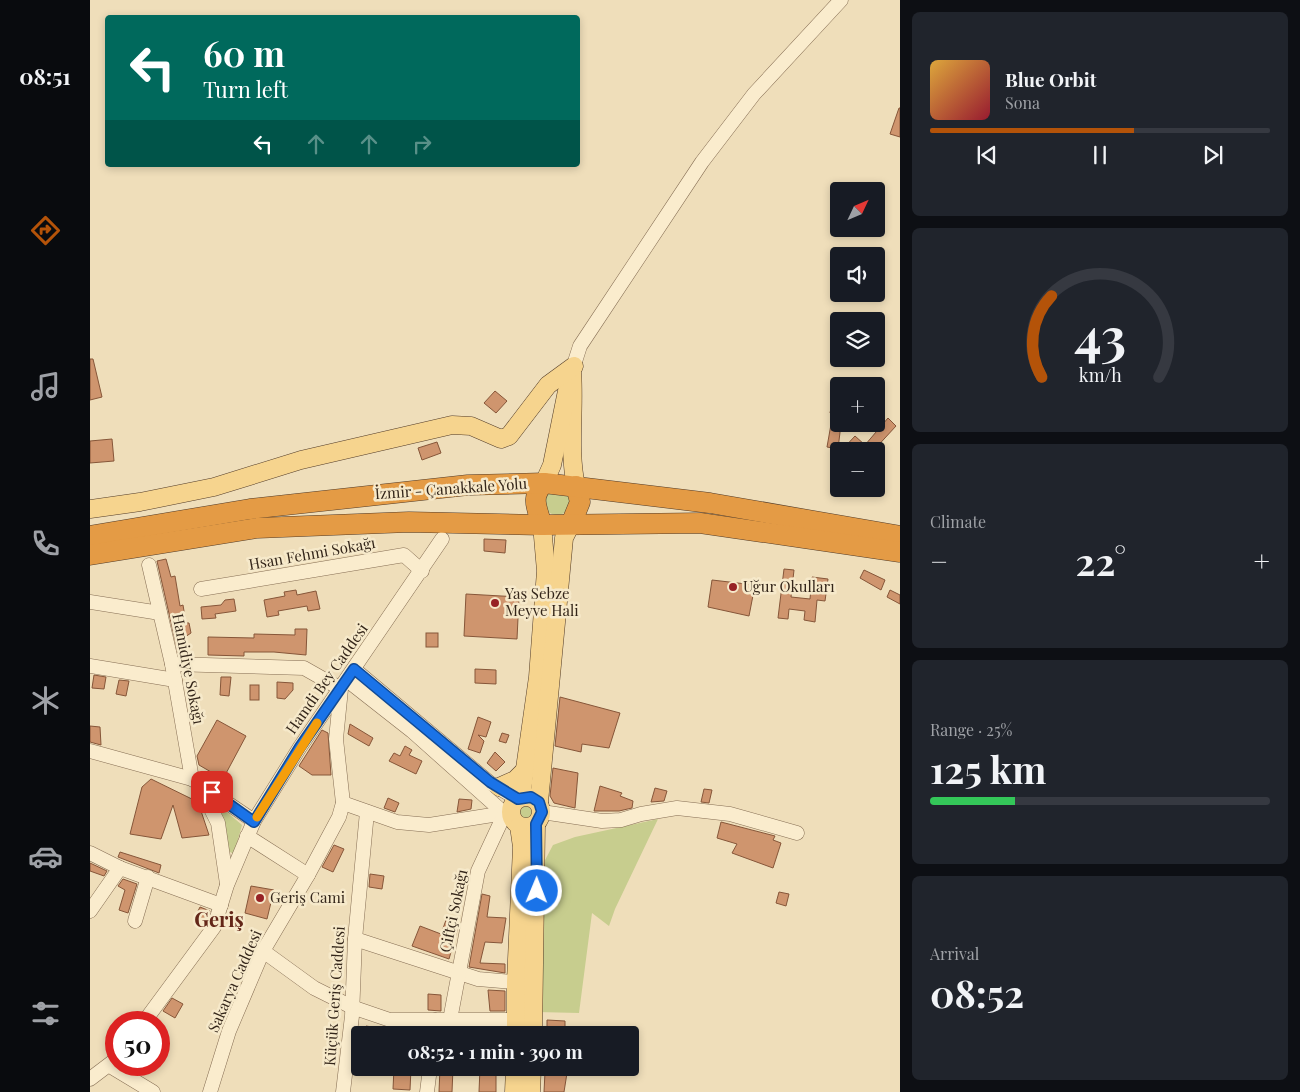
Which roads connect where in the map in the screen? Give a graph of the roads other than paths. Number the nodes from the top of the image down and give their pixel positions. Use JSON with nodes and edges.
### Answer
{"nodes":[{"id":1,"x":841,"y":0,"type":"edge"},
{"id":2,"x":573,"y":368,"type":"junction"},
{"id":3,"x":545,"y":388,"type":"junction"},
{"id":4,"x":564,"y":400,"type":"junction"},
{"id":5,"x":544,"y":483,"type":"junction"},
{"id":6,"x":576,"y":486,"type":"junction"},
{"id":7,"x":90,"y":509,"type":"edge"},
{"id":8,"x":521,"y":524,"type":"junction"},
{"id":9,"x":571,"y":524,"type":"junction"},
{"id":10,"x":542,"y":525,"type":"junction"},
{"id":11,"x":90,"y":536,"type":"edge"},
{"id":12,"x":900,"y":536,"type":"edge"},
{"id":13,"x":442,"y":539,"type":"dead end"},
{"id":14,"x":900,"y":552,"type":"edge"},
{"id":15,"x":90,"y":555,"type":"edge"},
{"id":16,"x":150,"y":566,"type":"dead end"},
{"id":17,"x":422,"y":571,"type":"junction"},
{"id":18,"x":546,"y":572,"type":"junction"},
{"id":19,"x":202,"y":589,"type":"dead end"},
{"id":20,"x":90,"y":602,"type":"edge"},
{"id":21,"x":160,"y":613,"type":"junction"},
{"id":22,"x":172,"y":664,"type":"junction"},
{"id":23,"x":90,"y":666,"type":"edge"},
{"id":24,"x":347,"y":679,"type":"junction"},
{"id":25,"x":175,"y":680,"type":"junction"},
{"id":26,"x":90,"y":751,"type":"edge"},
{"id":27,"x":523,"y":772,"type":"junction"},
{"id":28,"x":195,"y":780,"type":"junction"},
{"id":29,"x":499,"y":787,"type":"junction"},
{"id":30,"x":520,"y":798,"type":"junction"},
{"id":31,"x":343,"y":803,"type":"junction"},
{"id":32,"x":367,"y":812,"type":"junction"},
{"id":33,"x":526,"y":816,"type":"junction"},
{"id":34,"x":254,"y":822,"type":"junction"},
{"id":35,"x":797,"y":832,"type":"dead end"},
{"id":36,"x":247,"y":836,"type":"junction"},
{"id":37,"x":90,"y":853,"type":"edge"},
{"id":38,"x":120,"y":868,"type":"junction"},
{"id":39,"x":308,"y":875,"type":"junction"},
{"id":40,"x":148,"y":877,"type":"junction"},
{"id":41,"x":227,"y":885,"type":"junction"},
{"id":42,"x":221,"y":905,"type":"junction"},
{"id":43,"x":90,"y":911,"type":"edge"},
{"id":44,"x":135,"y":921,"type":"dead end"},
{"id":45,"x":355,"y":938,"type":"junction"},
{"id":46,"x":262,"y":951,"type":"junction"},
{"id":47,"x":458,"y":972,"type":"junction"},
{"id":48,"x":516,"y":982,"type":"junction"},
{"id":49,"x":535,"y":984,"type":"junction"},
{"id":50,"x":352,"y":1007,"type":"junction"},
{"id":51,"x":152,"y":1011,"type":"edge"},
{"id":52,"x":435,"y":1020,"type":"junction"},
{"id":53,"x":450,"y":1020,"type":"junction"},
{"id":54,"x":434,"y":1026,"type":"edge"},
{"id":55,"x":514,"y":1026,"type":"edge"},
{"id":56,"x":525,"y":1026,"type":"edge"},
{"id":57,"x":525,"y":1026,"type":"edge"},
{"id":58,"x":105,"y":1068,"type":"edge"},
{"id":59,"x":132,"y":1076,"type":"edge"},
{"id":60,"x":429,"y":1076,"type":"edge"},
{"id":61,"x":515,"y":1076,"type":"edge"},
{"id":62,"x":532,"y":1076,"type":"edge"},
{"id":63,"x":90,"y":1079,"type":"edge"},
{"id":64,"x":153,"y":1092,"type":"edge"},
{"id":65,"x":210,"y":1092,"type":"edge"},
{"id":66,"x":343,"y":1092,"type":"edge"},
{"id":67,"x":427,"y":1092,"type":"edge"},
{"id":68,"x":514,"y":1092,"type":"edge"},
{"id":69,"x":531,"y":1092,"type":"edge"}],
"edges":[{"from":1,"to":2,"type":"street"},
{"from":2,"to":3,"type":"main road"},
{"from":2,"to":4,"type":"main road"},
{"from":2,"to":6,"type":"main road"},
{"from":3,"to":4,"type":"main road"},
{"from":3,"to":7,"type":"main road"},
{"from":4,"to":5,"type":"main road"},
{"from":5,"to":6,"type":"highway","name":"İzmir - Çanakkale Yolu"},
{"from":5,"to":10,"type":"highway"},
{"from":5,"to":11,"type":"highway","name":"İzmir - Çanakkale Yolu"},
{"from":6,"to":9,"type":"highway"},
{"from":6,"to":12,"type":"highway","name":"İzmir - Çanakkale Yolu"},
{"from":8,"to":10,"type":"highway","name":"İzmir - Çanakkale Yolu"},
{"from":8,"to":15,"type":"highway","name":"İzmir - Çanakkale Yolu"},
{"from":8,"to":18,"type":"main road"},
{"from":9,"to":10,"type":"highway","name":"İzmir - Çanakkale Yolu"},
{"from":9,"to":14,"type":"highway","name":"İzmir - Çanakkale Yolu"},
{"from":9,"to":33,"type":"main road"},
{"from":10,"to":18,"type":"main road"},
{"from":13,"to":17,"type":"street","name":"Hamdi Bey Caddesi"},
{"from":16,"to":21,"type":"street","name":"Hamidiye Sokağı"},
{"from":17,"to":19,"type":"street","name":"Hsan Fehmi Sokağı"},
{"from":17,"to":24,"type":"street","name":"Hamdi Bey Caddesi"},
{"from":18,"to":27,"type":"main road"},
{"from":20,"to":21,"type":"street"},
{"from":21,"to":22,"type":"street","name":"Hamidiye Sokağı"},
{"from":22,"to":24,"type":"street"},
{"from":22,"to":25,"type":"street","name":"Hamidiye Sokağı"},
{"from":23,"to":25,"type":"street"},
{"from":24,"to":29,"type":"street"},
{"from":24,"to":31,"type":"street","name":"Sakarya Caddesi"},
{"from":24,"to":33,"type":"street"},
{"from":24,"to":34,"type":"street","name":"Hamdi Bey Caddesi"},
{"from":25,"to":28,"type":"street","name":"Hamidiye Sokağı"},
{"from":26,"to":28,"type":"street"},
{"from":27,"to":29,"type":"main road"},
{"from":27,"to":30,"type":"main road"},
{"from":28,"to":34,"type":"street"},
{"from":28,"to":41,"type":"street","name":"Hamidiye Sokağı"},
{"from":29,"to":30,"type":"street"},
{"from":30,"to":33,"type":"main road"},
{"from":30,"to":33,"type":"main road"},
{"from":31,"to":32,"type":"street"},
{"from":31,"to":39,"type":"street","name":"Sakarya Caddesi"},
{"from":32,"to":33,"type":"street"},
{"from":32,"to":45,"type":"street","name":"Küçük Geriş Caddesi"},
{"from":33,"to":35,"type":"street"},
{"from":33,"to":47,"type":"street","name":"Çiftçi Sokağı"},
{"from":33,"to":48,"type":"main road"},
{"from":33,"to":49,"type":"main road"},
{"from":34,"to":36,"type":"street","name":"Hamdi Bey Caddesi"},
{"from":36,"to":39,"type":"street"},
{"from":36,"to":41,"type":"street","name":"Hamdi Bey Caddesi"},
{"from":37,"to":38,"type":"street"},
{"from":38,"to":40,"type":"street"},
{"from":38,"to":43,"type":"street"},
{"from":39,"to":46,"type":"street","name":"Sakarya Caddesi"},
{"from":40,"to":42,"type":"street"},
{"from":40,"to":44,"type":"street"},
{"from":41,"to":42,"type":"street","name":"Hamdi Bey Caddesi"},
{"from":42,"to":51,"type":"street","name":"Hamdi Bey Caddesi"},
{"from":45,"to":47,"type":"street"},
{"from":45,"to":50,"type":"street","name":"Küçük Geriş Caddesi"},
{"from":46,"to":50,"type":"street"},
{"from":46,"to":65,"type":"street","name":"Sakarya Caddesi"},
{"from":47,"to":48,"type":"street"},
{"from":47,"to":53,"type":"street","name":"Çiftçi Sokağı"},
{"from":48,"to":49,"type":"street"},
{"from":48,"to":56,"type":"main road"},
{"from":49,"to":57,"type":"main road"},
{"from":50,"to":52,"type":"street"},
{"from":50,"to":66,"type":"street","name":"Küçük Geriş Caddesi"},
{"from":52,"to":53,"type":"street"},
{"from":52,"to":54,"type":"street"},
{"from":53,"to":55,"type":"street"},
{"from":58,"to":63,"type":"street"},
{"from":59,"to":64,"type":"street"},
{"from":60,"to":67,"type":"street"},
{"from":61,"to":68,"type":"main road"},
{"from":62,"to":69,"type":"main road"}]}
